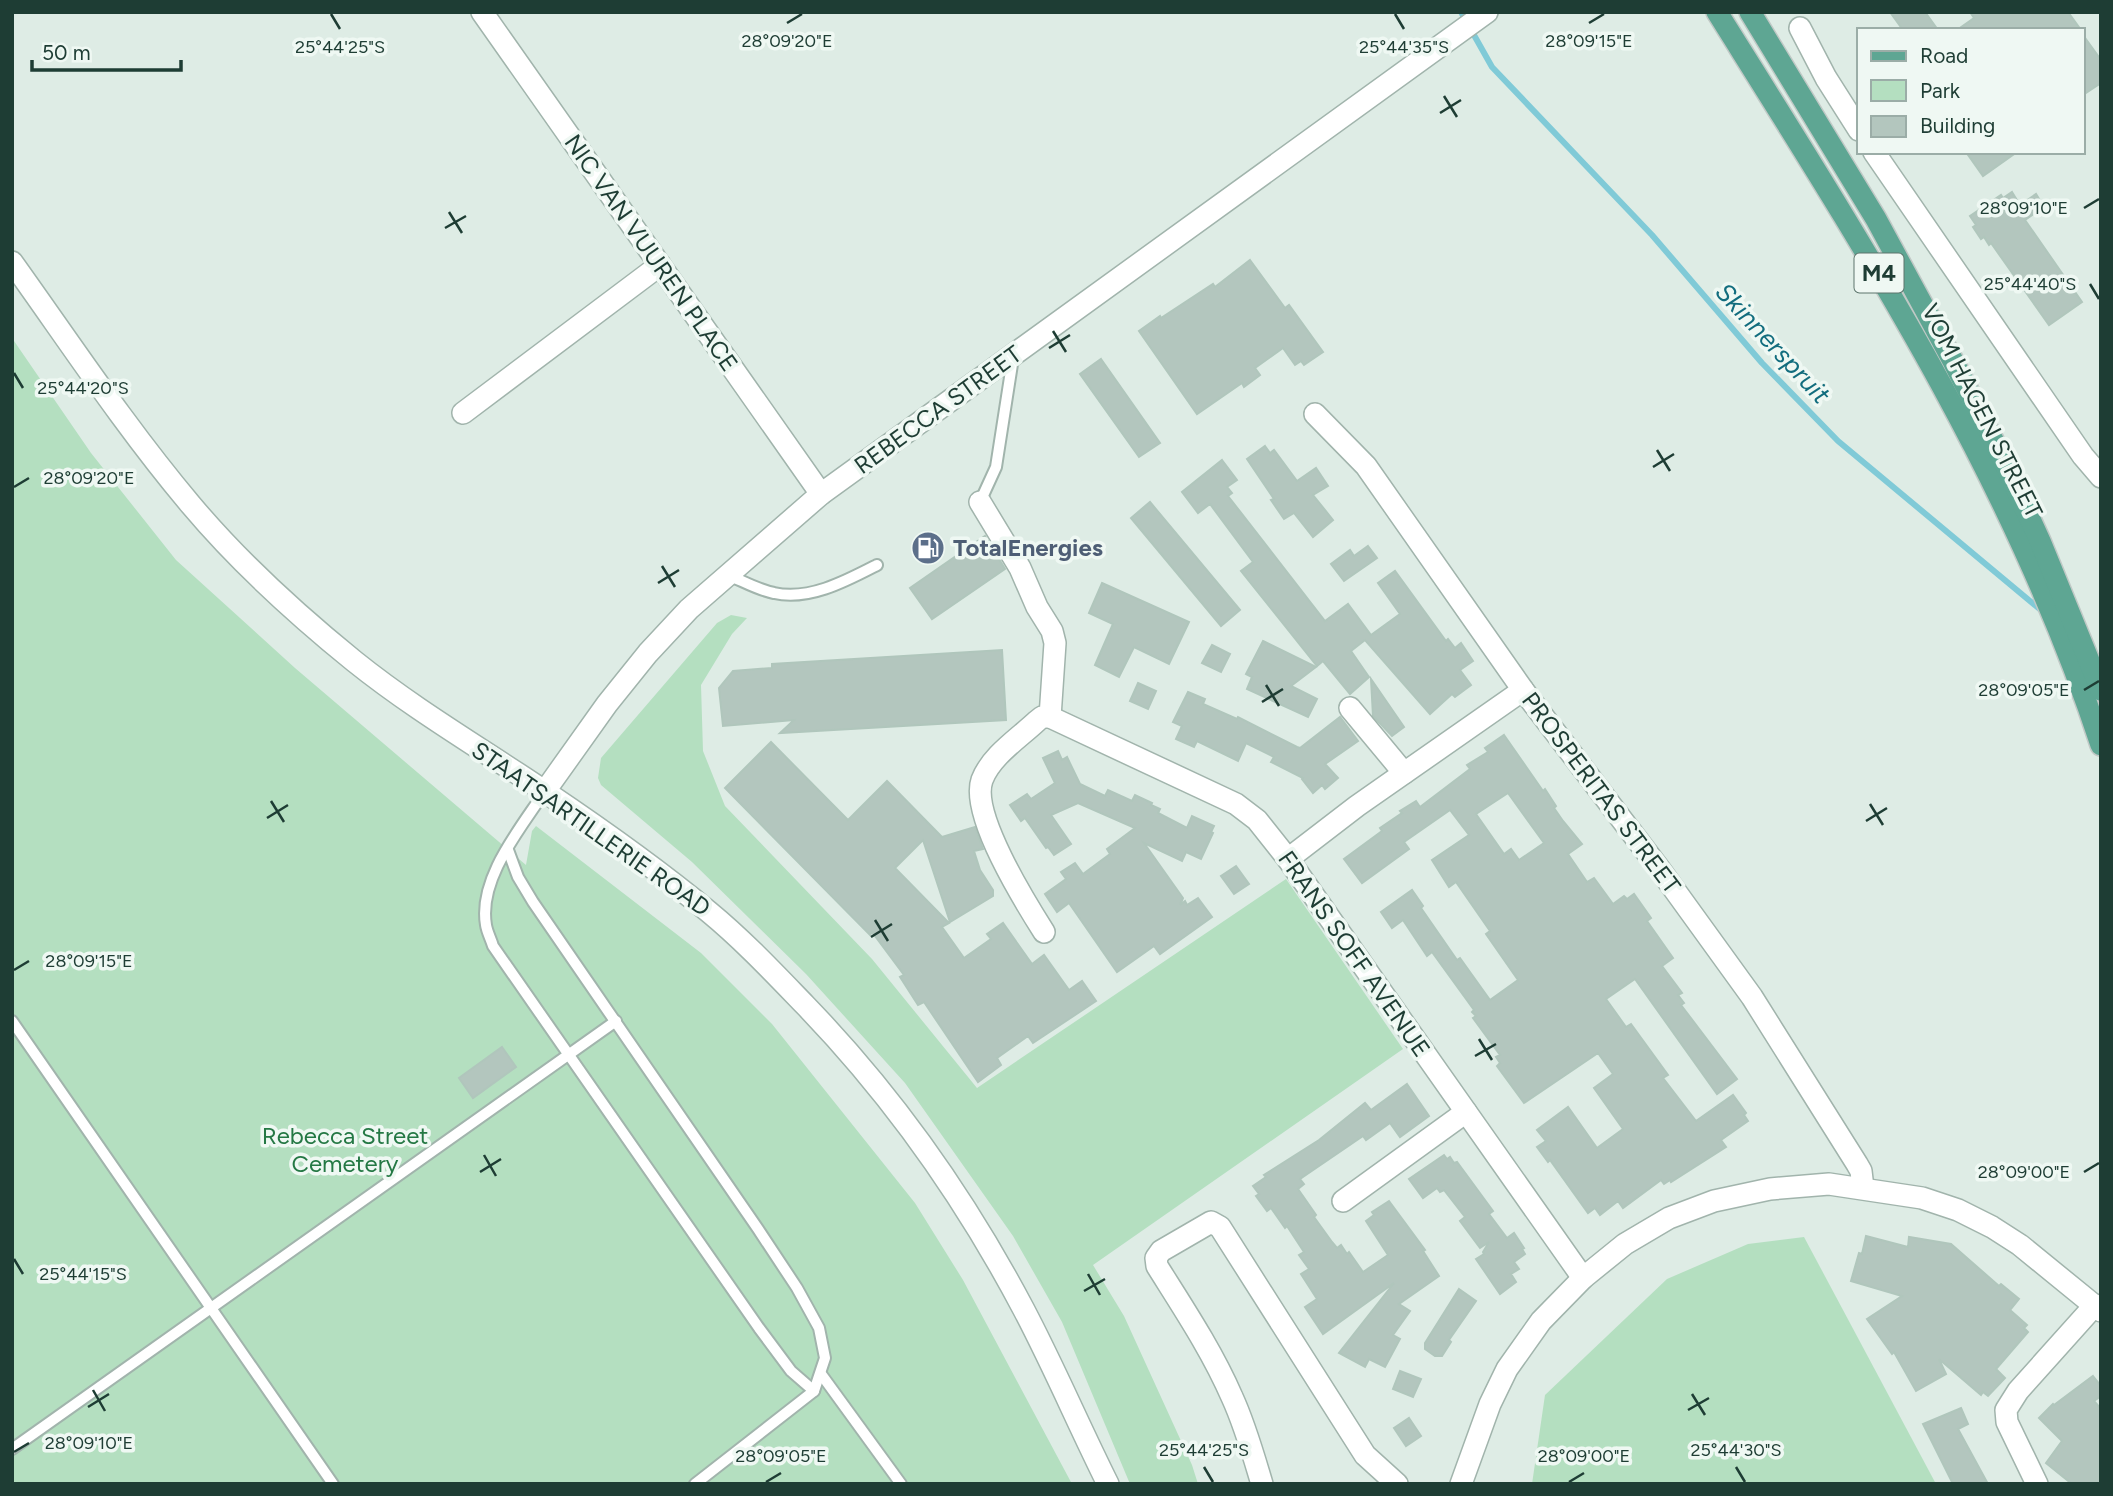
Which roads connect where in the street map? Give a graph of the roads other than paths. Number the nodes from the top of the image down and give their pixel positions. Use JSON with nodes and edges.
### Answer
{"nodes":[{"id":1,"x":482,"y":12,"type":"edge"},
{"id":2,"x":1486,"y":12,"type":"edge"},
{"id":3,"x":1717,"y":12,"type":"edge"},
{"id":4,"x":1750,"y":12,"type":"edge"},
{"id":5,"x":1800,"y":28,"type":"dead end"},
{"id":6,"x":1857,"y":127,"type":"edge"},
{"id":7,"x":1875,"y":154,"type":"edge"},
{"id":8,"x":12,"y":262,"type":"edge"},
{"id":9,"x":660,"y":265,"type":"junction"},
{"id":10,"x":1013,"y":355,"type":"junction"},
{"id":11,"x":463,"y":413,"type":"dead end"},
{"id":12,"x":1315,"y":414,"type":"dead end"},
{"id":13,"x":2101,"y":477,"type":"edge"},
{"id":14,"x":821,"y":494,"type":"junction"},
{"id":15,"x":980,"y":502,"type":"joint"},
{"id":16,"x":2031,"y":543,"type":"junction"},
{"id":17,"x":877,"y":565,"type":"dead end"},
{"id":18,"x":727,"y":575,"type":"junction"},
{"id":19,"x":1523,"y":690,"type":"junction"},
{"id":20,"x":2093,"y":695,"type":"edge"},
{"id":21,"x":1350,"y":708,"type":"dead end"},
{"id":22,"x":1050,"y":717,"type":"junction"},
{"id":23,"x":2101,"y":745,"type":"edge"},
{"id":24,"x":1404,"y":773,"type":"junction"},
{"id":25,"x":545,"y":791,"type":"junction"},
{"id":26,"x":508,"y":850,"type":"junction"},
{"id":27,"x":1289,"y":859,"type":"junction"},
{"id":28,"x":1044,"y":932,"type":"dead end"},
{"id":29,"x":12,"y":1021,"type":"edge"},
{"id":30,"x":616,"y":1021,"type":"junction"},
{"id":31,"x":567,"y":1054,"type":"junction"},
{"id":32,"x":1466,"y":1112,"type":"junction"},
{"id":33,"x":1863,"y":1188,"type":"junction"},
{"id":34,"x":1343,"y":1201,"type":"dead end"},
{"id":35,"x":1583,"y":1278,"type":"junction"},
{"id":36,"x":212,"y":1307,"type":"junction"},
{"id":37,"x":2098,"y":1308,"type":"edge"},
{"id":38,"x":821,"y":1374,"type":"junction"},
{"id":39,"x":814,"y":1391,"type":"junction"},
{"id":40,"x":12,"y":1449,"type":"edge"},
{"id":41,"x":1095,"y":1458,"type":"junction"},
{"id":42,"x":333,"y":1484,"type":"edge"},
{"id":43,"x":695,"y":1484,"type":"edge"},
{"id":44,"x":901,"y":1484,"type":"edge"},
{"id":45,"x":1100,"y":1484,"type":"edge"},
{"id":46,"x":1108,"y":1484,"type":"edge"},
{"id":47,"x":1262,"y":1484,"type":"edge"},
{"id":48,"x":1397,"y":1484,"type":"edge"},
{"id":49,"x":1461,"y":1484,"type":"edge"},
{"id":50,"x":2037,"y":1484,"type":"edge"}],
"edges":[{"from":1,"to":9,"type":"street","name":"NIC VAN VUUREN PLACE"},
{"from":2,"to":10,"type":"street","name":"REBECCA STREET"},
{"from":3,"to":16,"type":"main road","name":"VOM HAGEN STREET","number":"M4"},
{"from":4,"to":16,"type":"main road","name":"VOM HAGEN STREET","number":"M4"},
{"from":5,"to":6,"type":"street"},
{"from":7,"to":13,"type":"street","name":"VOM HAGEN STREET"},
{"from":8,"to":25,"type":"street","name":"STAATSARTILLERIE ROAD"},
{"from":9,"to":11,"type":"street"},
{"from":9,"to":14,"type":"street","name":"NIC VAN VUUREN PLACE"},
{"from":10,"to":14,"type":"street","name":"REBECCA STREET"},
{"from":10,"to":15,"type":"lane"},
{"from":12,"to":19,"type":"street","name":"PROSPERITAS STREET"},
{"from":14,"to":18,"type":"street","name":"REBECCA STREET"},
{"from":15,"to":22,"type":"street"},
{"from":16,"to":20,"type":"main road","name":"VOM HAGEN STREET","number":"M4"},
{"from":17,"to":18,"type":"lane"},
{"from":18,"to":25,"type":"street","name":"REBECCA STREET"},
{"from":19,"to":24,"type":"street"},
{"from":19,"to":33,"type":"street","name":"PROSPERITAS STREET"},
{"from":20,"to":23,"type":"main road","name":"VOM HAGEN STREET","number":"M4"},
{"from":21,"to":24,"type":"street"},
{"from":22,"to":27,"type":"street","name":"FRANS SOFF AVENUE"},
{"from":22,"to":28,"type":"street"},
{"from":24,"to":27,"type":"street"},
{"from":25,"to":26,"type":"lane"},
{"from":25,"to":41,"type":"street","name":"STAATSARTILLERIE ROAD"},
{"from":26,"to":30,"type":"lane"},
{"from":26,"to":31,"type":"lane"},
{"from":27,"to":32,"type":"street","name":"FRANS SOFF AVENUE"},
{"from":29,"to":36,"type":"lane"},
{"from":30,"to":31,"type":"lane"},
{"from":30,"to":38,"type":"lane"},
{"from":31,"to":36,"type":"lane"},
{"from":31,"to":39,"type":"lane"},
{"from":32,"to":34,"type":"street"},
{"from":32,"to":35,"type":"street","name":"FRANS SOFF AVENUE"},
{"from":33,"to":35,"type":"street"},
{"from":33,"to":37,"type":"street"},
{"from":35,"to":49,"type":"street"},
{"from":36,"to":40,"type":"lane"},
{"from":36,"to":42,"type":"lane"},
{"from":37,"to":50,"type":"street"},
{"from":38,"to":39,"type":"lane"},
{"from":38,"to":44,"type":"lane"},
{"from":39,"to":43,"type":"lane"},
{"from":41,"to":45,"type":"street","name":"STAATSARTILLERIE ROAD"},
{"from":41,"to":46,"type":"street","name":"STAATSARTILLERIE ROAD"},
{"from":47,"to":48,"type":"street"}]}
